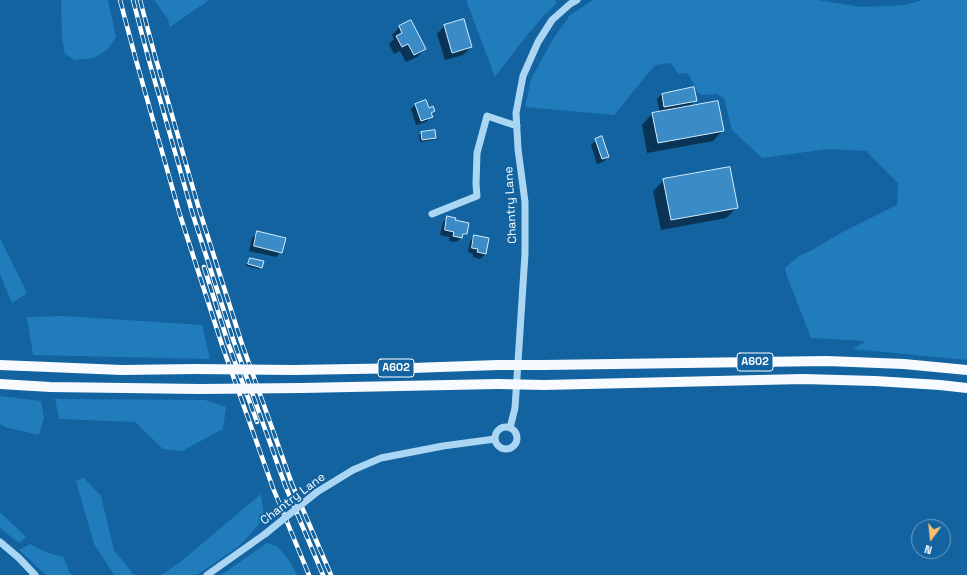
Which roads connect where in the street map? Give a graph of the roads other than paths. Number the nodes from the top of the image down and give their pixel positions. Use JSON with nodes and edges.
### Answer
{"nodes":[{"id":1,"x":577,"y":0,"type":"edge"},
{"id":2,"x":517,"y":126,"type":"junction"},
{"id":3,"x":432,"y":214,"type":"dead end"},
{"id":4,"x":5,"y":366,"type":"edge"},
{"id":5,"x":967,"y":370,"type":"edge"},
{"id":6,"x":0,"y":384,"type":"edge"},
{"id":7,"x":967,"y":388,"type":"edge"},
{"id":8,"x":510,"y":428,"type":"junction"},
{"id":9,"x":495,"y":439,"type":"junction"},
{"id":10,"x":0,"y":542,"type":"edge"},
{"id":11,"x":35,"y":575,"type":"edge"},
{"id":12,"x":207,"y":575,"type":"edge"}],
"edges":[{"from":1,"to":2,"type":"street","name":"Chantry Lane"},
{"from":2,"to":3,"type":"street"},
{"from":2,"to":8,"type":"street","name":"Chantry Lane"},
{"from":4,"to":5,"type":"main road","number":"A602","bridge":true},
{"from":6,"to":7,"type":"main road","number":"A602","bridge":true},
{"from":8,"to":9,"type":"street"},
{"from":8,"to":9,"type":"street"},
{"from":9,"to":12,"type":"street","name":"Chantry Lane","bridge":true},
{"from":10,"to":11,"type":"street"}]}
